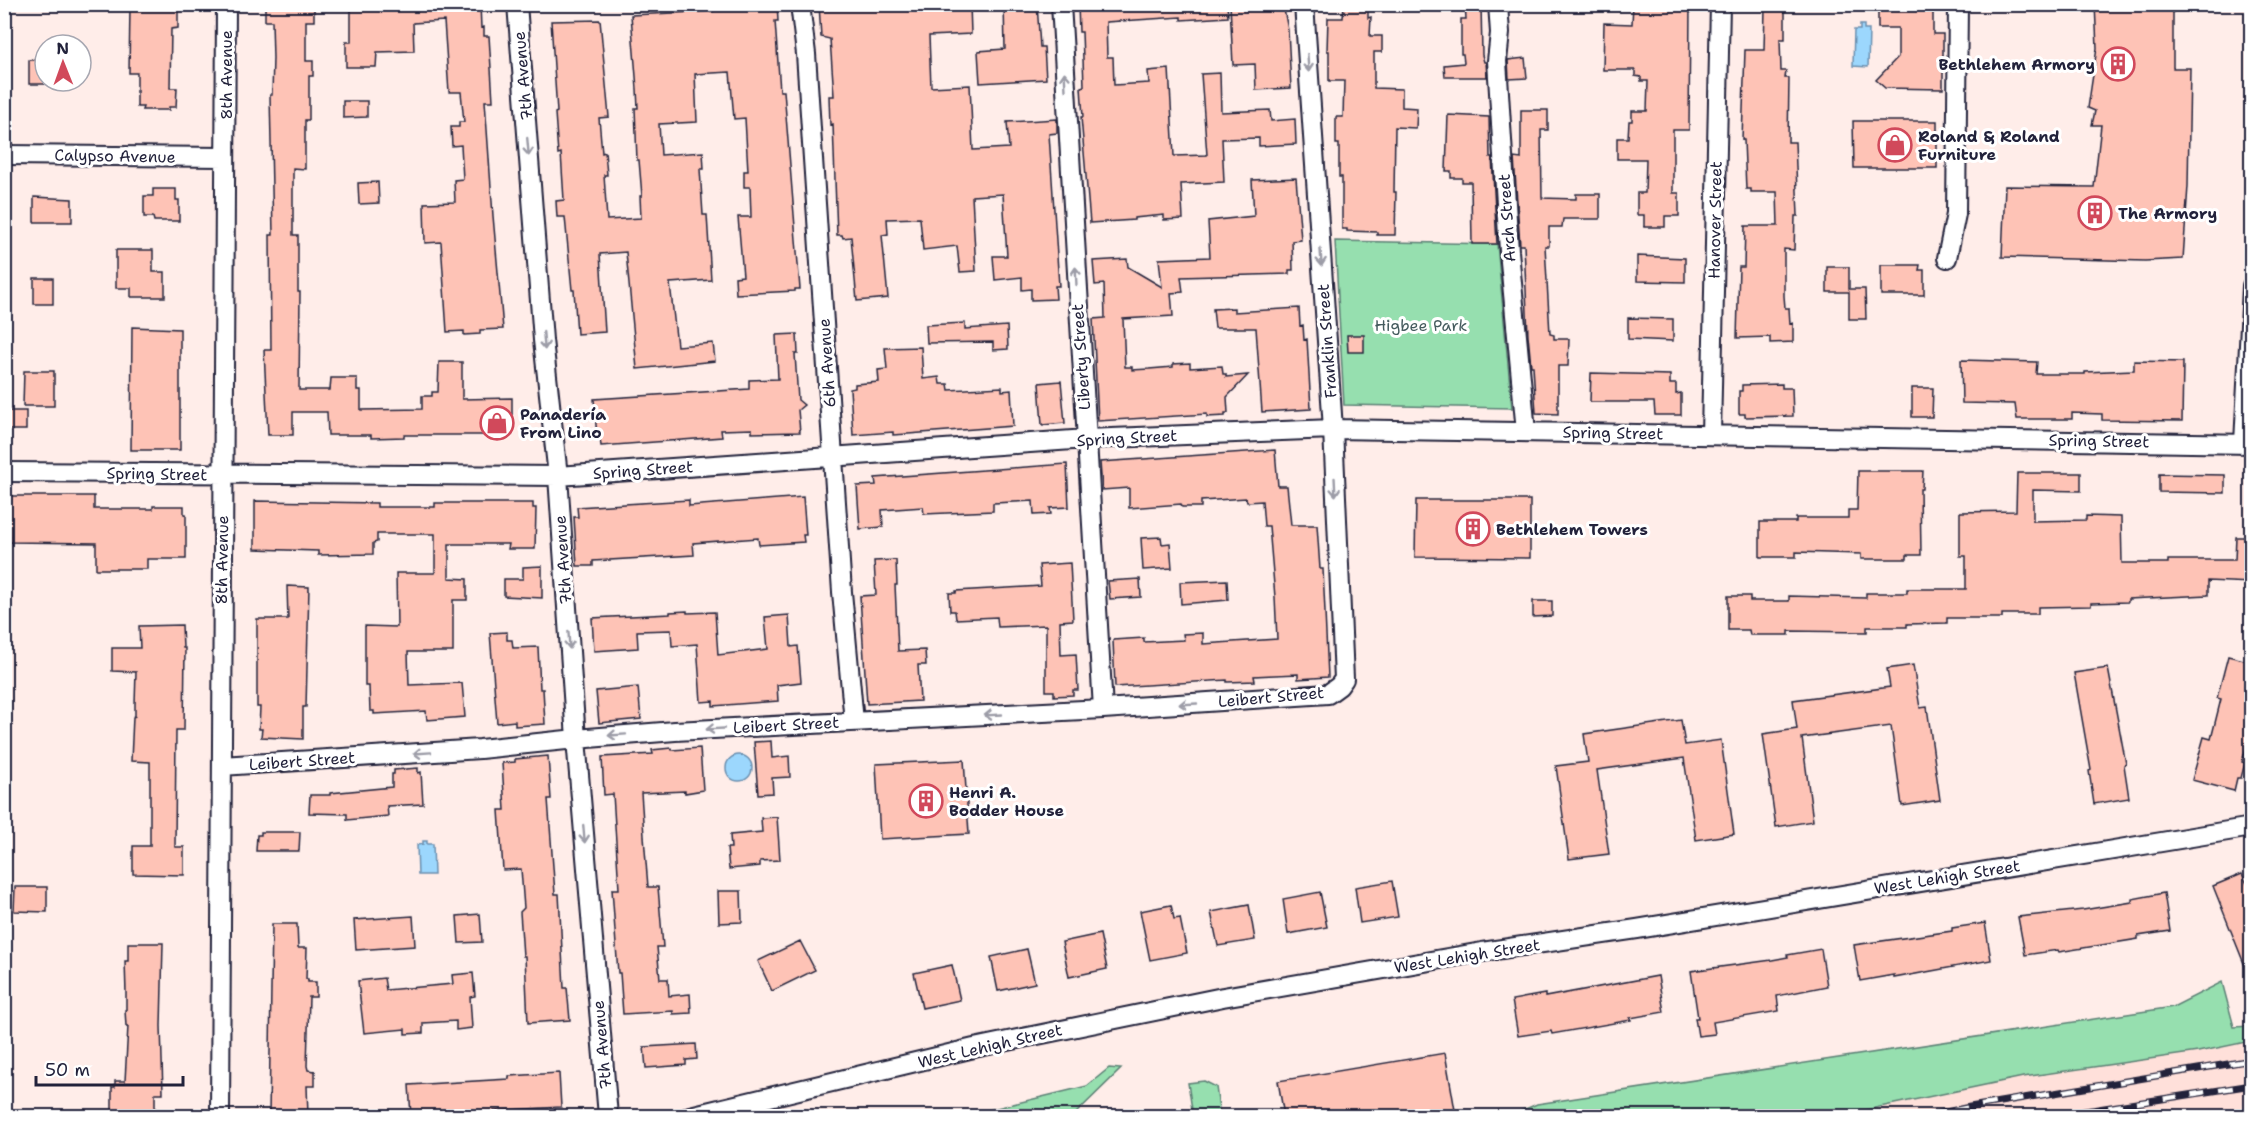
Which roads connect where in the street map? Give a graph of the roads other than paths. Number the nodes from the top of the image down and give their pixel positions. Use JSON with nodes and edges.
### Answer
{"nodes":[{"id":1,"x":226,"y":4,"type":"edge"},
{"id":2,"x":517,"y":4,"type":"edge"},
{"id":3,"x":800,"y":4,"type":"edge"},
{"id":4,"x":1061,"y":4,"type":"edge"},
{"id":5,"x":1304,"y":4,"type":"edge"},
{"id":6,"x":1498,"y":4,"type":"edge"},
{"id":7,"x":1720,"y":4,"type":"edge"},
{"id":8,"x":1958,"y":4,"type":"edge"},
{"id":9,"x":4,"y":155,"type":"edge"},
{"id":10,"x":225,"y":157,"type":"junction"},
{"id":11,"x":1947,"y":258,"type":"dead end"},
{"id":12,"x":2252,"y":286,"type":"edge"},
{"id":13,"x":2249,"y":392,"type":"edge"},
{"id":14,"x":1333,"y":429,"type":"junction"},
{"id":15,"x":1526,"y":432,"type":"junction"},
{"id":16,"x":1711,"y":435,"type":"junction"},
{"id":17,"x":1087,"y":439,"type":"junction"},
{"id":18,"x":2248,"y":444,"type":"edge"},
{"id":19,"x":834,"y":456,"type":"junction"},
{"id":20,"x":4,"y":472,"type":"edge"},
{"id":21,"x":224,"y":475,"type":"junction"},
{"id":22,"x":558,"y":476,"type":"junction"},
{"id":23,"x":1344,"y":679,"type":"joint"},
{"id":24,"x":1103,"y":709,"type":"junction"},
{"id":25,"x":854,"y":722,"type":"junction"},
{"id":26,"x":576,"y":739,"type":"junction"},
{"id":27,"x":222,"y":766,"type":"junction"},
{"id":28,"x":2252,"y":827,"type":"edge"},
{"id":29,"x":220,"y":1116,"type":"edge"},
{"id":30,"x":608,"y":1116,"type":"edge"},
{"id":31,"x":690,"y":1116,"type":"edge"}],
"edges":[{"from":1,"to":10,"type":"street","name":"8th Avenue"},
{"from":2,"to":22,"type":"street","name":"7th Avenue","one_way":true},
{"from":3,"to":19,"type":"street","name":"6th Avenue"},
{"from":17,"to":4,"type":"street","name":"Liberty Street","one_way":true},
{"from":5,"to":14,"type":"street","name":"Franklin Street","one_way":true},
{"from":6,"to":15,"type":"street","name":"Arch Street"},
{"from":7,"to":16,"type":"street","name":"Hanover Street"},
{"from":8,"to":11,"type":"street"},
{"from":9,"to":10,"type":"street","name":"Calypso Avenue"},
{"from":10,"to":21,"type":"street","name":"8th Avenue"},
{"from":12,"to":13,"type":"street"},
{"from":13,"to":18,"type":"street"},
{"from":14,"to":15,"type":"street","name":"Spring Street"},
{"from":14,"to":17,"type":"street","name":"Spring Street"},
{"from":14,"to":23,"type":"street","name":"Franklin Street","one_way":true},
{"from":15,"to":16,"type":"street","name":"Spring Street"},
{"from":16,"to":18,"type":"street","name":"Spring Street"},
{"from":17,"to":19,"type":"street","name":"Spring Street"},
{"from":17,"to":24,"type":"street","name":"Liberty Street"},
{"from":19,"to":22,"type":"street","name":"Spring Street"},
{"from":19,"to":25,"type":"street","name":"6th Avenue"},
{"from":20,"to":21,"type":"street","name":"Spring Street"},
{"from":21,"to":22,"type":"street","name":"Spring Street"},
{"from":21,"to":27,"type":"street","name":"8th Avenue"},
{"from":22,"to":26,"type":"street","name":"7th Avenue","one_way":true},
{"from":23,"to":24,"type":"street","name":"Leibert Street","one_way":true},
{"from":24,"to":25,"type":"street","name":"Leibert Street","one_way":true},
{"from":25,"to":26,"type":"street","name":"Leibert Street","one_way":true},
{"from":26,"to":27,"type":"street","name":"Leibert Street","one_way":true},
{"from":26,"to":30,"type":"street","name":"7th Avenue","one_way":true},
{"from":27,"to":29,"type":"street","name":"8th Avenue"},
{"from":28,"to":31,"type":"street","name":"West Lehigh Street"}]}
